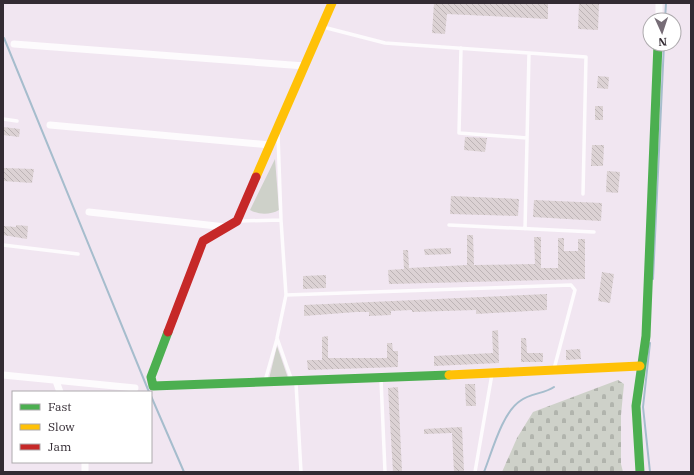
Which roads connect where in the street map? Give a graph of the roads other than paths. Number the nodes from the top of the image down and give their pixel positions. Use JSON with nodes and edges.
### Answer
{"nodes":[{"id":1,"x":332,"y":3,"type":"edge"},
{"id":2,"x":322,"y":26,"type":"junction"},
{"id":3,"x":14,"y":44,"type":"dead end"},
{"id":4,"x":461,"y":48,"type":"junction"},
{"id":5,"x":658,"y":52,"type":"edge"},
{"id":6,"x":529,"y":53,"type":"junction"},
{"id":7,"x":305,"y":66,"type":"junction"},
{"id":8,"x":3,"y":119,"type":"edge"},
{"id":9,"x":17,"y":121,"type":"dead end"},
{"id":10,"x":50,"y":125,"type":"dead end"},
{"id":11,"x":278,"y":128,"type":"junction"},
{"id":12,"x":527,"y":138,"type":"junction"},
{"id":13,"x":270,"y":145,"type":"junction"},
{"id":14,"x":582,"y":194,"type":"dead end"},
{"id":15,"x":89,"y":212,"type":"dead end"},
{"id":16,"x":281,"y":220,"type":"junction"},
{"id":17,"x":237,"y":221,"type":"junction"},
{"id":18,"x":449,"y":225,"type":"dead end"},
{"id":19,"x":226,"y":227,"type":"junction"},
{"id":20,"x":525,"y":229,"type":"junction"},
{"id":21,"x":594,"y":232,"type":"dead end"},
{"id":22,"x":3,"y":245,"type":"edge"},
{"id":23,"x":78,"y":254,"type":"dead end"},
{"id":24,"x":286,"y":295,"type":"junction"},
{"id":25,"x":277,"y":338,"type":"junction"},
{"id":26,"x":640,"y":366,"type":"junction"},
{"id":27,"x":554,"y":370,"type":"junction"},
{"id":28,"x":492,"y":373,"type":"junction"},
{"id":29,"x":3,"y":375,"type":"edge"},
{"id":30,"x":381,"y":378,"type":"junction"},
{"id":31,"x":56,"y":381,"type":"junction"},
{"id":32,"x":294,"y":382,"type":"junction"},
{"id":33,"x":264,"y":383,"type":"junction"},
{"id":34,"x":135,"y":388,"type":"dead end"},
{"id":35,"x":60,"y":391,"type":"edge"},
{"id":36,"x":301,"y":472,"type":"edge"},
{"id":37,"x":385,"y":472,"type":"edge"},
{"id":38,"x":474,"y":472,"type":"edge"},
{"id":39,"x":640,"y":472,"type":"edge"}],
"edges":[{"from":1,"to":2,"type":"street"},
{"from":2,"to":4,"type":"lane"},
{"from":2,"to":7,"type":"street"},
{"from":3,"to":7,"type":"street"},
{"from":4,"to":6,"type":"lane"},
{"from":4,"to":12,"type":"lane"},
{"from":5,"to":26,"type":"street"},
{"from":6,"to":12,"type":"lane"},
{"from":6,"to":14,"type":"lane"},
{"from":7,"to":11,"type":"street"},
{"from":8,"to":9,"type":"lane"},
{"from":10,"to":13,"type":"street"},
{"from":11,"to":13,"type":"street"},
{"from":11,"to":16,"type":"lane"},
{"from":12,"to":20,"type":"lane"},
{"from":13,"to":17,"type":"street"},
{"from":15,"to":19,"type":"street"},
{"from":16,"to":17,"type":"lane"},
{"from":16,"to":24,"type":"lane"},
{"from":17,"to":19,"type":"street"},
{"from":18,"to":20,"type":"lane"},
{"from":19,"to":33,"type":"street"},
{"from":20,"to":21,"type":"lane"},
{"from":22,"to":23,"type":"lane"},
{"from":24,"to":25,"type":"lane"},
{"from":24,"to":27,"type":"lane"},
{"from":25,"to":32,"type":"lane"},
{"from":25,"to":33,"type":"lane"},
{"from":26,"to":27,"type":"street"},
{"from":26,"to":39,"type":"street"},
{"from":27,"to":28,"type":"street"},
{"from":28,"to":30,"type":"street"},
{"from":28,"to":38,"type":"lane"},
{"from":29,"to":31,"type":"street"},
{"from":30,"to":32,"type":"street"},
{"from":30,"to":37,"type":"lane"},
{"from":31,"to":34,"type":"street"},
{"from":31,"to":35,"type":"street"},
{"from":32,"to":33,"type":"street"},
{"from":32,"to":36,"type":"lane"}]}
